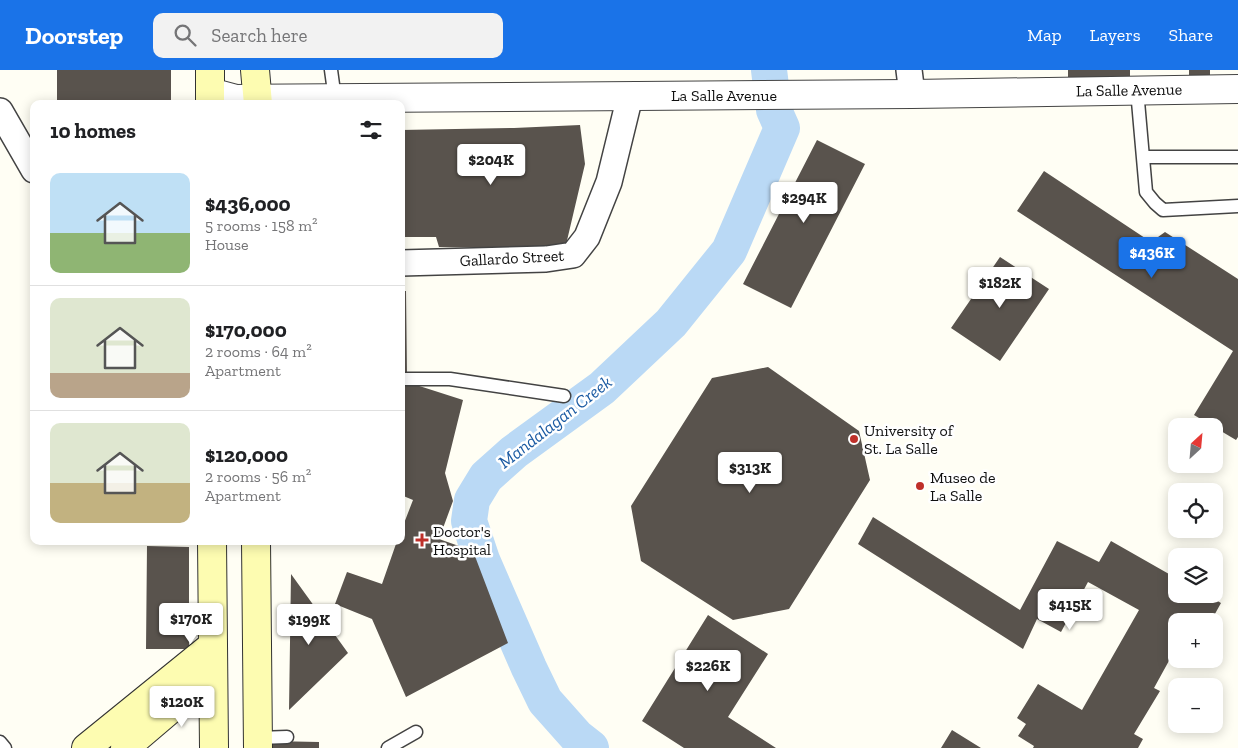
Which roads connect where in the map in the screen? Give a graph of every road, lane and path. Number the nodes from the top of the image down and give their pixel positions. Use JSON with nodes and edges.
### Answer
{"nodes":[{"id":1,"x":255,"y":70,"type":"edge"},
{"id":2,"x":331,"y":70,"type":"edge"},
{"id":3,"x":911,"y":82,"type":"edge"},
{"id":4,"x":210,"y":89,"type":"edge"},
{"id":5,"x":1238,"y":89,"type":"edge"},
{"id":6,"x":1137,"y":90,"type":"junction"},
{"id":7,"x":630,"y":96,"type":"junction"},
{"id":8,"x":236,"y":100,"type":"edge"},
{"id":9,"x":258,"y":100,"type":"edge"},
{"id":10,"x":349,"y":100,"type":"edge"},
{"id":11,"x":405,"y":101,"type":"edge"},
{"id":12,"x":0,"y":111,"type":"edge"},
{"id":13,"x":1143,"y":157,"type":"junction"},
{"id":14,"x":1238,"y":157,"type":"edge"},
{"id":15,"x":30,"y":163,"type":"edge"},
{"id":16,"x":1238,"y":206,"type":"edge"},
{"id":17,"x":405,"y":263,"type":"edge"},
{"id":18,"x":405,"y":379,"type":"edge"},
{"id":19,"x":564,"y":396,"type":"dead end"},
{"id":20,"x":212,"y":545,"type":"edge"},
{"id":21,"x":256,"y":545,"type":"edge"},
{"id":22,"x":213,"y":645,"type":"junction"},
{"id":23,"x":213,"y":676,"type":"junction"},
{"id":24,"x":416,"y":732,"type":"dead end"},
{"id":25,"x":287,"y":737,"type":"dead end"},
{"id":26,"x":0,"y":742,"type":"edge"},
{"id":27,"x":258,"y":743,"type":"edge"},
{"id":28,"x":5,"y":748,"type":"edge"},
{"id":29,"x":86,"y":748,"type":"edge"},
{"id":30,"x":126,"y":748,"type":"edge"},
{"id":31,"x":214,"y":748,"type":"edge"},
{"id":32,"x":388,"y":748,"type":"edge"}],
"edges":[{"from":1,"to":9,"type":"main road"},
{"from":2,"to":10,"type":"lane"},
{"from":3,"to":6,"type":"street","name":"La Salle Avenue"},
{"from":3,"to":7,"type":"street","name":"La Salle Avenue"},
{"from":4,"to":8,"type":"street","name":"La Salle Avenue"},
{"from":5,"to":6,"type":"street","name":"La Salle Avenue"},
{"from":6,"to":13,"type":"lane"},
{"from":7,"to":11,"type":"street","name":"La Salle Avenue"},
{"from":7,"to":17,"type":"street","name":"Gallardo Street"},
{"from":12,"to":15,"type":"street"},
{"from":13,"to":14,"type":"lane"},
{"from":13,"to":16,"type":"lane"},
{"from":18,"to":19,"type":"lane"},
{"from":20,"to":22,"type":"main road"},
{"from":21,"to":27,"type":"main road"},
{"from":22,"to":23,"type":"main road"},
{"from":22,"to":29,"type":"main road"},
{"from":23,"to":30,"type":"main road"},
{"from":23,"to":31,"type":"main road"},
{"from":24,"to":32,"type":"lane"},
{"from":25,"to":27,"type":"lane"},
{"from":26,"to":28,"type":"lane"}]}
